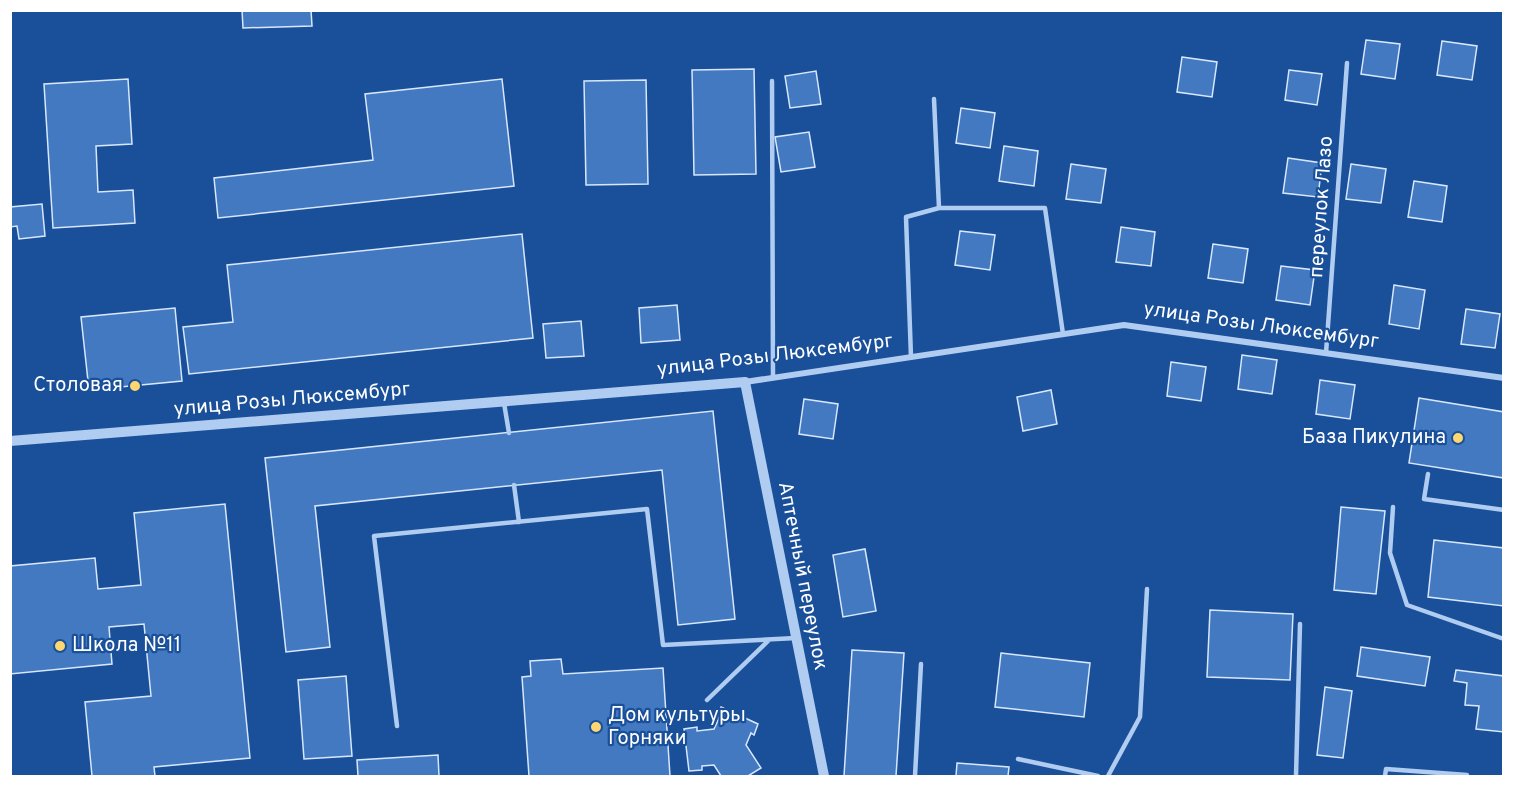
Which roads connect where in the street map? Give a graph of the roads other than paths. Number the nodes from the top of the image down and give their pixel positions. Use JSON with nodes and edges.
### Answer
{"nodes":[{"id":1,"x":1347,"y":63,"type":"dead end"},
{"id":2,"x":772,"y":81,"type":"dead end"},
{"id":3,"x":934,"y":99,"type":"dead end"},
{"id":4,"x":939,"y":208,"type":"junction"},
{"id":5,"x":1063,"y":334,"type":"junction"},
{"id":6,"x":1326,"y":353,"type":"junction"},
{"id":7,"x":911,"y":357,"type":"junction"},
{"id":8,"x":773,"y":378,"type":"junction"},
{"id":9,"x":1503,"y":378,"type":"edge"},
{"id":10,"x":745,"y":382,"type":"junction"},
{"id":11,"x":504,"y":401,"type":"junction"},
{"id":12,"x":509,"y":433,"type":"dead end"},
{"id":13,"x":10,"y":441,"type":"edge"},
{"id":14,"x":1428,"y":474,"type":"dead end"},
{"id":15,"x":514,"y":485,"type":"dead end"},
{"id":16,"x":1394,"y":507,"type":"dead end"},
{"id":17,"x":1503,"y":510,"type":"edge"},
{"id":18,"x":519,"y":522,"type":"junction"},
{"id":19,"x":1147,"y":589,"type":"dead end"},
{"id":20,"x":1300,"y":624,"type":"dead end"},
{"id":21,"x":796,"y":638,"type":"junction"},
{"id":22,"x":1503,"y":639,"type":"edge"},
{"id":23,"x":769,"y":640,"type":"junction"},
{"id":24,"x":921,"y":664,"type":"dead end"},
{"id":25,"x":707,"y":700,"type":"dead end"},
{"id":26,"x":397,"y":726,"type":"dead end"},
{"id":27,"x":1018,"y":759,"type":"dead end"},
{"id":28,"x":824,"y":777,"type":"edge"},
{"id":29,"x":915,"y":777,"type":"edge"},
{"id":30,"x":1098,"y":777,"type":"edge"},
{"id":31,"x":1108,"y":777,"type":"edge"},
{"id":32,"x":1296,"y":777,"type":"edge"},
{"id":33,"x":1385,"y":777,"type":"edge"},
{"id":34,"x":1467,"y":777,"type":"edge"}],
"edges":[{"from":1,"to":6,"type":"lane","name":"переулок Лазо"},
{"from":2,"to":8,"type":"lane"},
{"from":3,"to":4,"type":"lane"},
{"from":4,"to":5,"type":"lane"},
{"from":4,"to":7,"type":"lane"},
{"from":5,"to":6,"type":"street","name":"улица Розы Люксембург"},
{"from":5,"to":7,"type":"street","name":"улица Розы Люксембург"},
{"from":6,"to":9,"type":"street","name":"улица Розы Люксембург"},
{"from":7,"to":8,"type":"street","name":"улица Розы Люксембург"},
{"from":8,"to":10,"type":"street","name":"улица Розы Люксембург"},
{"from":10,"to":11,"type":"street","name":"улица Розы Люксембург"},
{"from":10,"to":21,"type":"street","name":"Аптечный переулок"},
{"from":11,"to":12,"type":"lane"},
{"from":11,"to":13,"type":"street","name":"улица Розы Люксембург"},
{"from":14,"to":17,"type":"lane"},
{"from":15,"to":18,"type":"lane"},
{"from":16,"to":22,"type":"lane"},
{"from":18,"to":23,"type":"lane"},
{"from":18,"to":26,"type":"lane"},
{"from":19,"to":31,"type":"lane"},
{"from":20,"to":32,"type":"lane"},
{"from":21,"to":23,"type":"lane"},
{"from":21,"to":28,"type":"street","name":"Аптечный переулок"},
{"from":23,"to":25,"type":"lane"},
{"from":24,"to":29,"type":"lane"},
{"from":27,"to":30,"type":"lane"},
{"from":33,"to":34,"type":"lane"}]}
